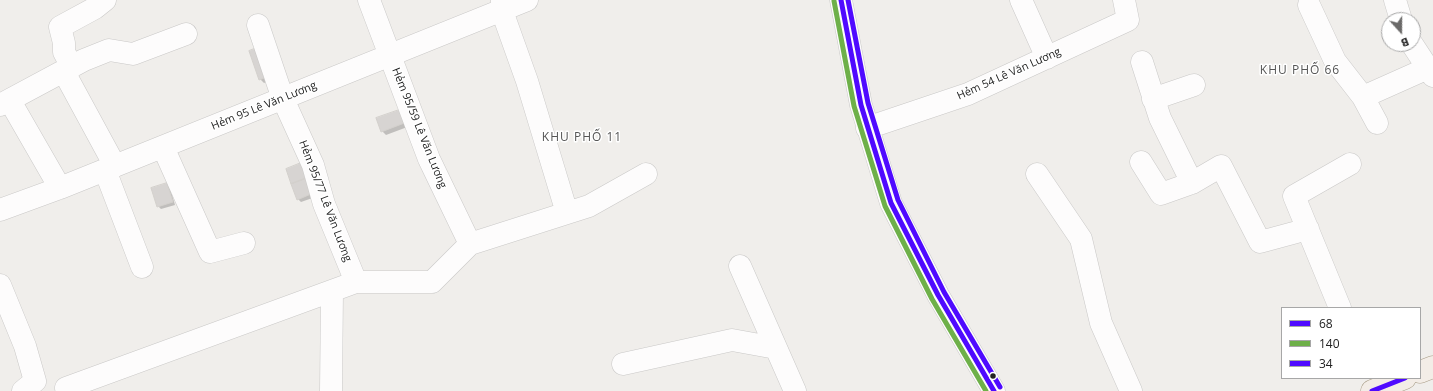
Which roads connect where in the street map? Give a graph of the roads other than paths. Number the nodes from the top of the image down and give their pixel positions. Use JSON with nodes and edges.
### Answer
{"nodes":[{"id":1,"x":106,"y":0,"type":"edge"},
{"id":2,"x":370,"y":0,"type":"edge"},
{"id":3,"x":527,"y":0,"type":"edge"},
{"id":4,"x":841,"y":0,"type":"edge"},
{"id":5,"x":1021,"y":0,"type":"edge"},
{"id":6,"x":1124,"y":0,"type":"edge"},
{"id":7,"x":1395,"y":0,"type":"edge"},
{"id":8,"x":502,"y":5,"type":"edge"},
{"id":9,"x":1309,"y":6,"type":"dead end"},
{"id":10,"x":1399,"y":12,"type":"edge"},
{"id":11,"x":258,"y":24,"type":"dead end"},
{"id":12,"x":186,"y":34,"type":"dead end"},
{"id":13,"x":1418,"y":52,"type":"edge"},
{"id":14,"x":390,"y":56,"type":"junction"},
{"id":15,"x":1047,"y":58,"type":"junction"},
{"id":16,"x":1142,"y":62,"type":"dead end"},
{"id":17,"x":1431,"y":68,"type":"edge"},
{"id":18,"x":68,"y":69,"type":"junction"},
{"id":19,"x":1194,"y":85,"type":"dead end"},
{"id":20,"x":1363,"y":97,"type":"junction"},
{"id":21,"x":283,"y":99,"type":"junction"},
{"id":22,"x":1153,"y":99,"type":"junction"},
{"id":23,"x":5,"y":103,"type":"edge"},
{"id":24,"x":1377,"y":123,"type":"dead end"},
{"id":25,"x":867,"y":128,"type":"junction"},
{"id":26,"x":163,"y":147,"type":"junction"},
{"id":27,"x":1141,"y":162,"type":"dead end"},
{"id":28,"x":1350,"y":164,"type":"dead end"},
{"id":29,"x":110,"y":168,"type":"junction"},
{"id":30,"x":646,"y":174,"type":"dead end"},
{"id":31,"x":1036,"y":174,"type":"dead end"},
{"id":32,"x":1192,"y":183,"type":"junction"},
{"id":33,"x":60,"y":188,"type":"junction"},
{"id":34,"x":0,"y":210,"type":"edge"},
{"id":35,"x":567,"y":213,"type":"junction"},
{"id":36,"x":1308,"y":229,"type":"junction"},
{"id":37,"x":244,"y":243,"type":"dead end"},
{"id":38,"x":470,"y":244,"type":"junction"},
{"id":39,"x":740,"y":266,"type":"dead end"},
{"id":40,"x":142,"y":267,"type":"dead end"},
{"id":41,"x":356,"y":282,"type":"junction"},
{"id":42,"x":0,"y":285,"type":"edge"},
{"id":43,"x":332,"y":291,"type":"junction"},
{"id":44,"x":1340,"y":307,"type":"edge"},
{"id":45,"x":776,"y":348,"type":"junction"},
{"id":46,"x":623,"y":364,"type":"dead end"},
{"id":47,"x":1433,"y":367,"type":"edge"},
{"id":48,"x":1421,"y":372,"type":"edge"},
{"id":49,"x":1401,"y":379,"type":"edge"},
{"id":50,"x":1372,"y":386,"type":"edge"},
{"id":51,"x":66,"y":388,"type":"dead end"},
{"id":52,"x":23,"y":391,"type":"edge"},
{"id":53,"x":331,"y":391,"type":"edge"},
{"id":54,"x":795,"y":391,"type":"edge"},
{"id":55,"x":994,"y":391,"type":"edge"},
{"id":56,"x":1131,"y":391,"type":"edge"}],
"edges":[{"from":1,"to":18,"type":"street"},
{"from":2,"to":14,"type":"street","name":"Hẻm 95/59 Lê Văn Lương"},
{"from":3,"to":8,"type":"street","name":"Hẻm 95 Lê Văn Lương"},
{"from":4,"to":25,"type":"street"},
{"from":5,"to":15,"type":"street"},
{"from":6,"to":15,"type":"street","name":"Hẻm 54 Lê Văn Lương"},
{"from":7,"to":10,"type":"street"},
{"from":8,"to":14,"type":"street","name":"Hẻm 95 Lê Văn Lương"},
{"from":8,"to":35,"type":"street"},
{"from":9,"to":20,"type":"street"},
{"from":11,"to":21,"type":"street","name":"Hẻm 95/77 Lê Văn Lương"},
{"from":12,"to":18,"type":"street"},
{"from":13,"to":17,"type":"street"},
{"from":14,"to":21,"type":"street","name":"Hẻm 95 Lê Văn Lương"},
{"from":14,"to":38,"type":"street","name":"Hẻm 95/59 Lê Văn Lương"},
{"from":15,"to":25,"type":"street","name":"Hẻm 54 Lê Văn Lương"},
{"from":16,"to":22,"type":"street"},
{"from":17,"to":20,"type":"street"},
{"from":18,"to":23,"type":"street"},
{"from":18,"to":29,"type":"street"},
{"from":19,"to":22,"type":"street"},
{"from":20,"to":24,"type":"street"},
{"from":21,"to":26,"type":"street","name":"Hẻm 95 Lê Văn Lương"},
{"from":21,"to":41,"type":"street","name":"Hẻm 95/77 Lê Văn Lương"},
{"from":22,"to":32,"type":"street"},
{"from":23,"to":33,"type":"street"},
{"from":25,"to":55,"type":"street"},
{"from":26,"to":29,"type":"street","name":"Hẻm 95 Lê Văn Lương"},
{"from":26,"to":37,"type":"street"},
{"from":27,"to":32,"type":"street"},
{"from":28,"to":36,"type":"street"},
{"from":29,"to":33,"type":"street","name":"Hẻm 95 Lê Văn Lương"},
{"from":29,"to":40,"type":"street"},
{"from":30,"to":35,"type":"street"},
{"from":31,"to":56,"type":"street"},
{"from":32,"to":36,"type":"street"},
{"from":33,"to":34,"type":"street","name":"Hẻm 95 Lê Văn Lương"},
{"from":35,"to":38,"type":"street"},
{"from":36,"to":44,"type":"street"},
{"from":38,"to":41,"type":"street"},
{"from":39,"to":45,"type":"street"},
{"from":41,"to":43,"type":"street"},
{"from":42,"to":52,"type":"street"},
{"from":43,"to":51,"type":"street"},
{"from":43,"to":53,"type":"street"},
{"from":45,"to":46,"type":"street"},
{"from":45,"to":54,"type":"street"},
{"from":47,"to":48,"type":"main road"},
{"from":49,"to":50,"type":"main road"}]}
